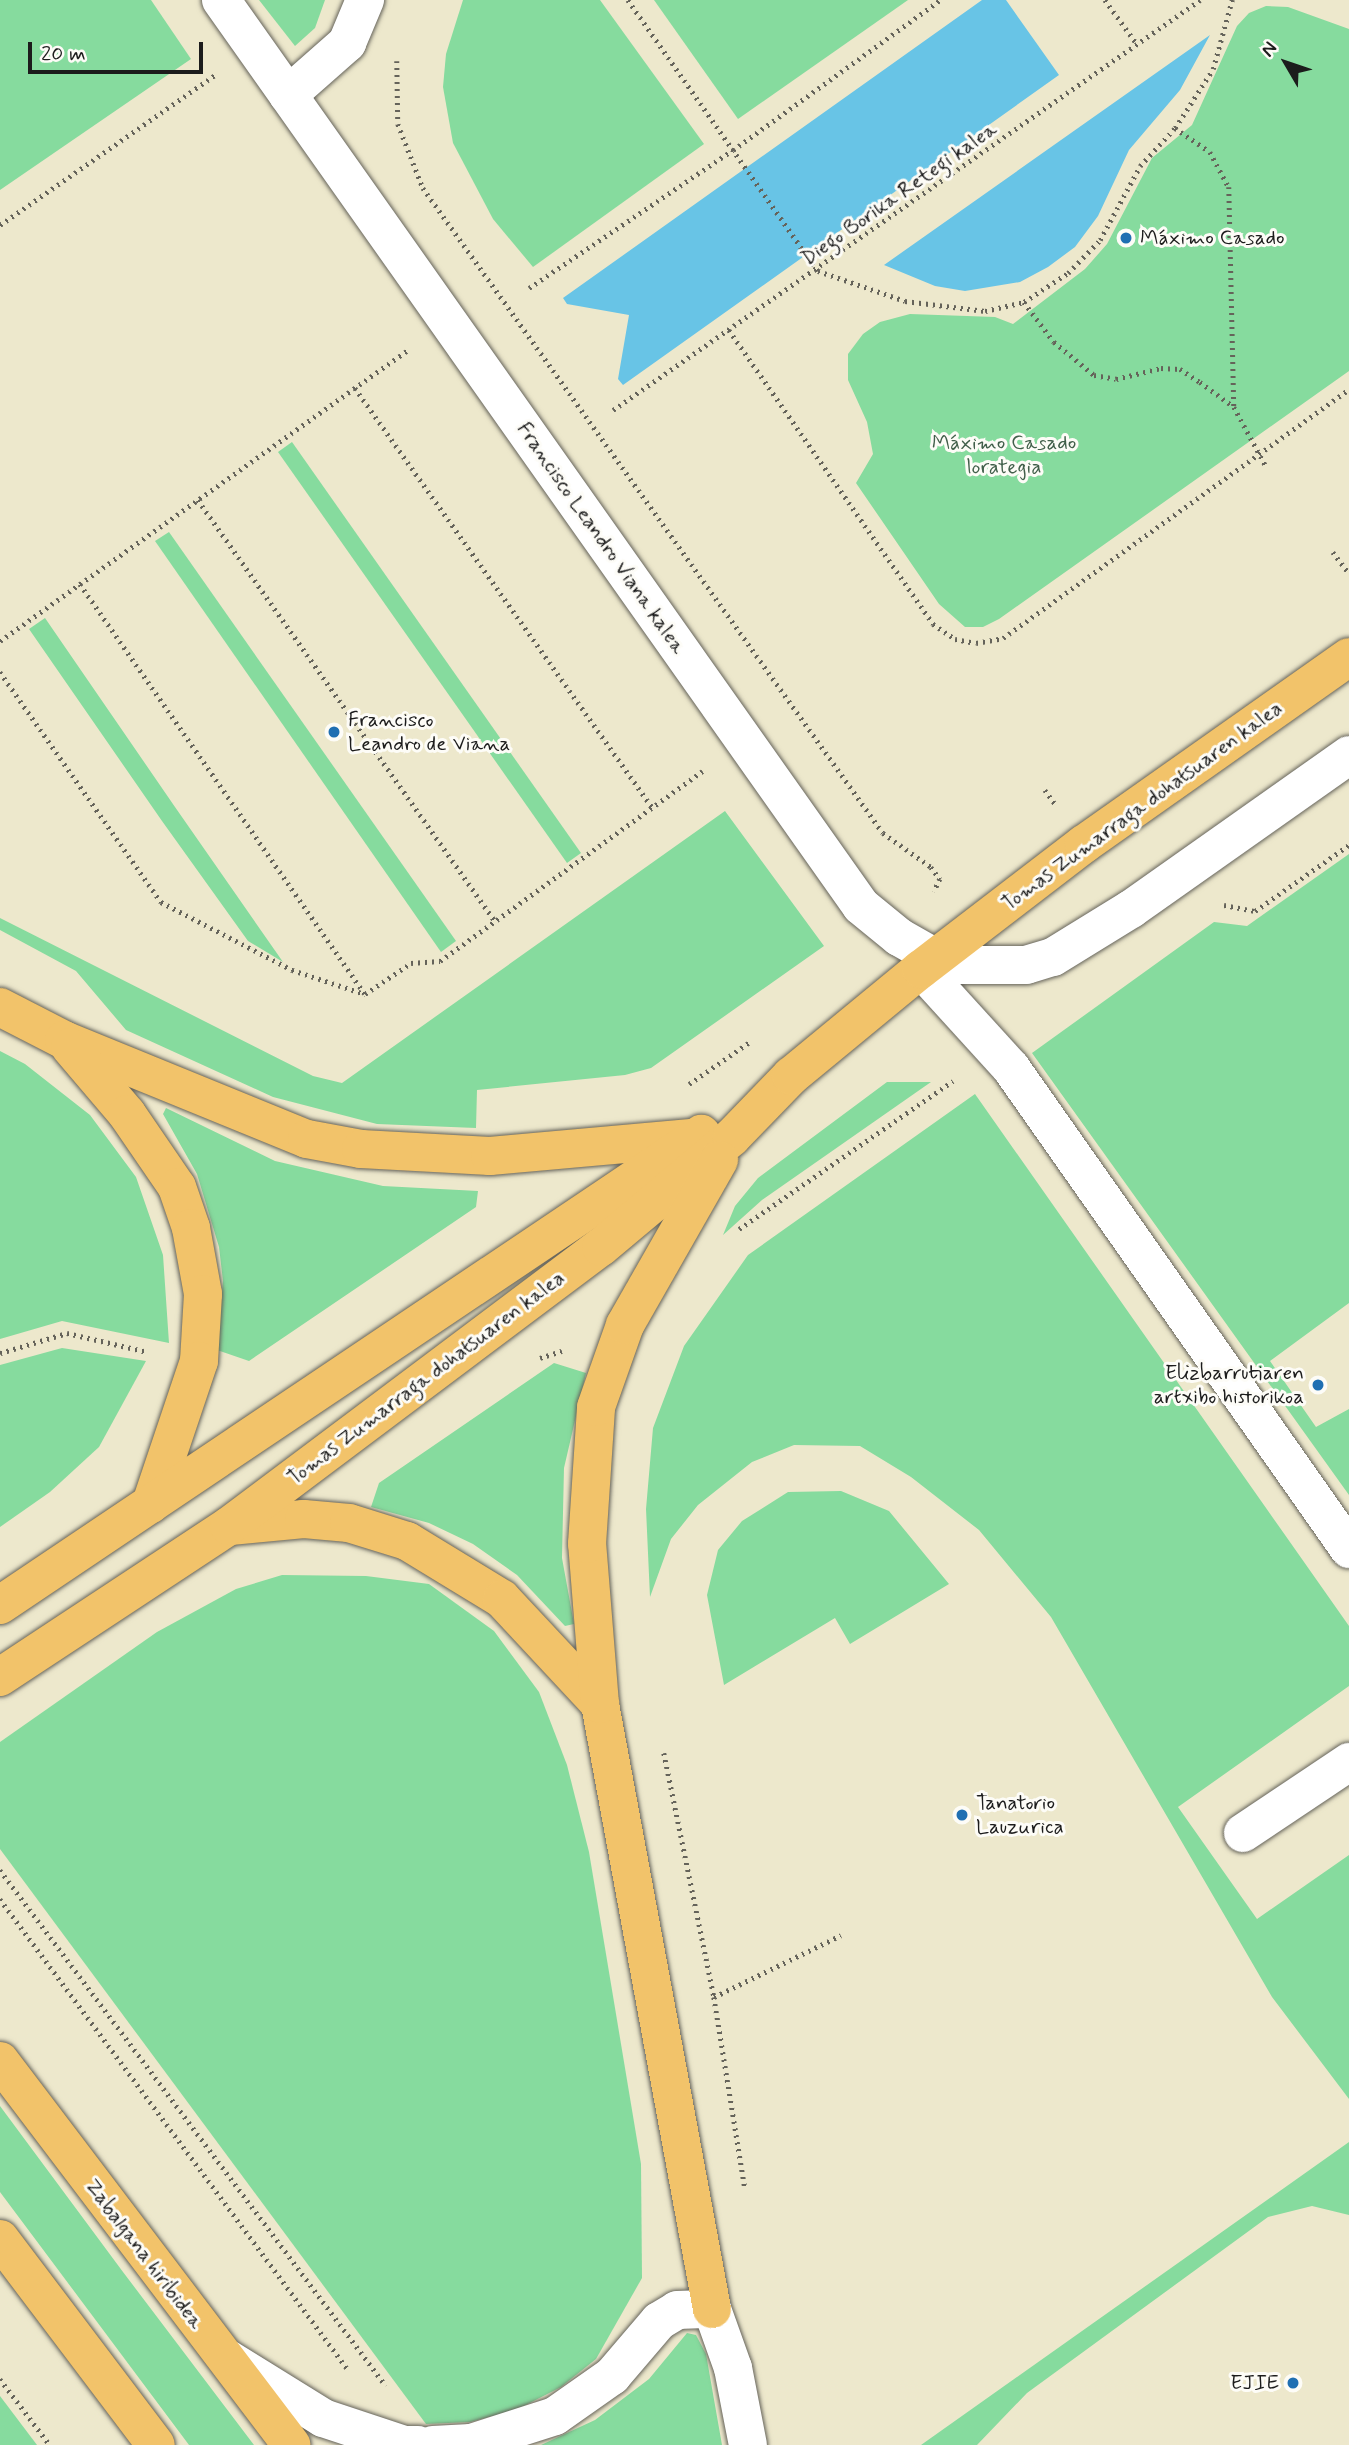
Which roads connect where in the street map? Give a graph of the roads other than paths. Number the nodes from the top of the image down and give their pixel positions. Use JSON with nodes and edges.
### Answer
{"nodes":[{"id":1,"x":221,"y":0,"type":"edge"},
{"id":2,"x":365,"y":0,"type":"edge"},
{"id":3,"x":288,"y":95,"type":"junction"},
{"id":4,"x":1349,"y":656,"type":"edge"},
{"id":5,"x":1349,"y":755,"type":"edge"},
{"id":6,"x":929,"y":964,"type":"junction"},
{"id":7,"x":0,"y":1007,"type":"edge"},
{"id":8,"x":64,"y":1040,"type":"junction"},
{"id":9,"x":714,"y":1137,"type":"junction"},
{"id":10,"x":151,"y":1504,"type":"junction"},
{"id":11,"x":229,"y":1526,"type":"junction"},
{"id":12,"x":1349,"y":1549,"type":"edge"},
{"id":13,"x":2,"y":1604,"type":"edge"},
{"id":14,"x":0,"y":1677,"type":"edge"},
{"id":15,"x":600,"y":1704,"type":"junction"},
{"id":16,"x":1349,"y":1762,"type":"edge"},
{"id":17,"x":1243,"y":1833,"type":"dead end"},
{"id":18,"x":0,"y":2061,"type":"edge"},
{"id":19,"x":0,"y":2239,"type":"edge"},
{"id":20,"x":712,"y":2309,"type":"junction"},
{"id":21,"x":214,"y":2349,"type":"junction"},
{"id":22,"x":156,"y":2445,"type":"edge"},
{"id":23,"x":290,"y":2445,"type":"edge"},
{"id":24,"x":418,"y":2445,"type":"edge"},
{"id":25,"x":433,"y":2445,"type":"edge"},
{"id":26,"x":748,"y":2445,"type":"edge"}],
"edges":[{"from":1,"to":3,"type":"street","name":"Francisco Leandro Viana kalea"},
{"from":2,"to":3,"type":"street"},
{"from":3,"to":6,"type":"street","name":"Francisco Leandro Viana kalea"},
{"from":4,"to":6,"type":"main road","name":"Tomas Zumarraga dohatsuaren kalea"},
{"from":5,"to":6,"type":"street"},
{"from":6,"to":9,"type":"main road","name":"Tomas Zumarraga dohatsuaren kalea"},
{"from":6,"to":12,"type":"street"},
{"from":7,"to":8,"type":"main road"},
{"from":8,"to":9,"type":"main road"},
{"from":8,"to":10,"type":"main road"},
{"from":9,"to":10,"type":"main road","name":"Tomas Zumarraga dohatsuaren kalea"},
{"from":9,"to":11,"type":"main road","name":"Tomas Zumarraga dohatsuaren kalea"},
{"from":9,"to":15,"type":"main road"},
{"from":10,"to":13,"type":"main road","name":"Tomas Zumarraga dohatsuaren kalea"},
{"from":11,"to":14,"type":"main road","name":"Tomas Zumarraga dohatsuaren kalea"},
{"from":11,"to":15,"type":"main road"},
{"from":15,"to":20,"type":"main road"},
{"from":16,"to":17,"type":"street"},
{"from":18,"to":21,"type":"main road","name":"Zabalgana hiribidea"},
{"from":19,"to":22,"type":"main road"},
{"from":20,"to":25,"type":"street"},
{"from":20,"to":26,"type":"street"},
{"from":21,"to":23,"type":"main road","name":"Zabalgana hiribidea"},
{"from":21,"to":24,"type":"street"}]}
